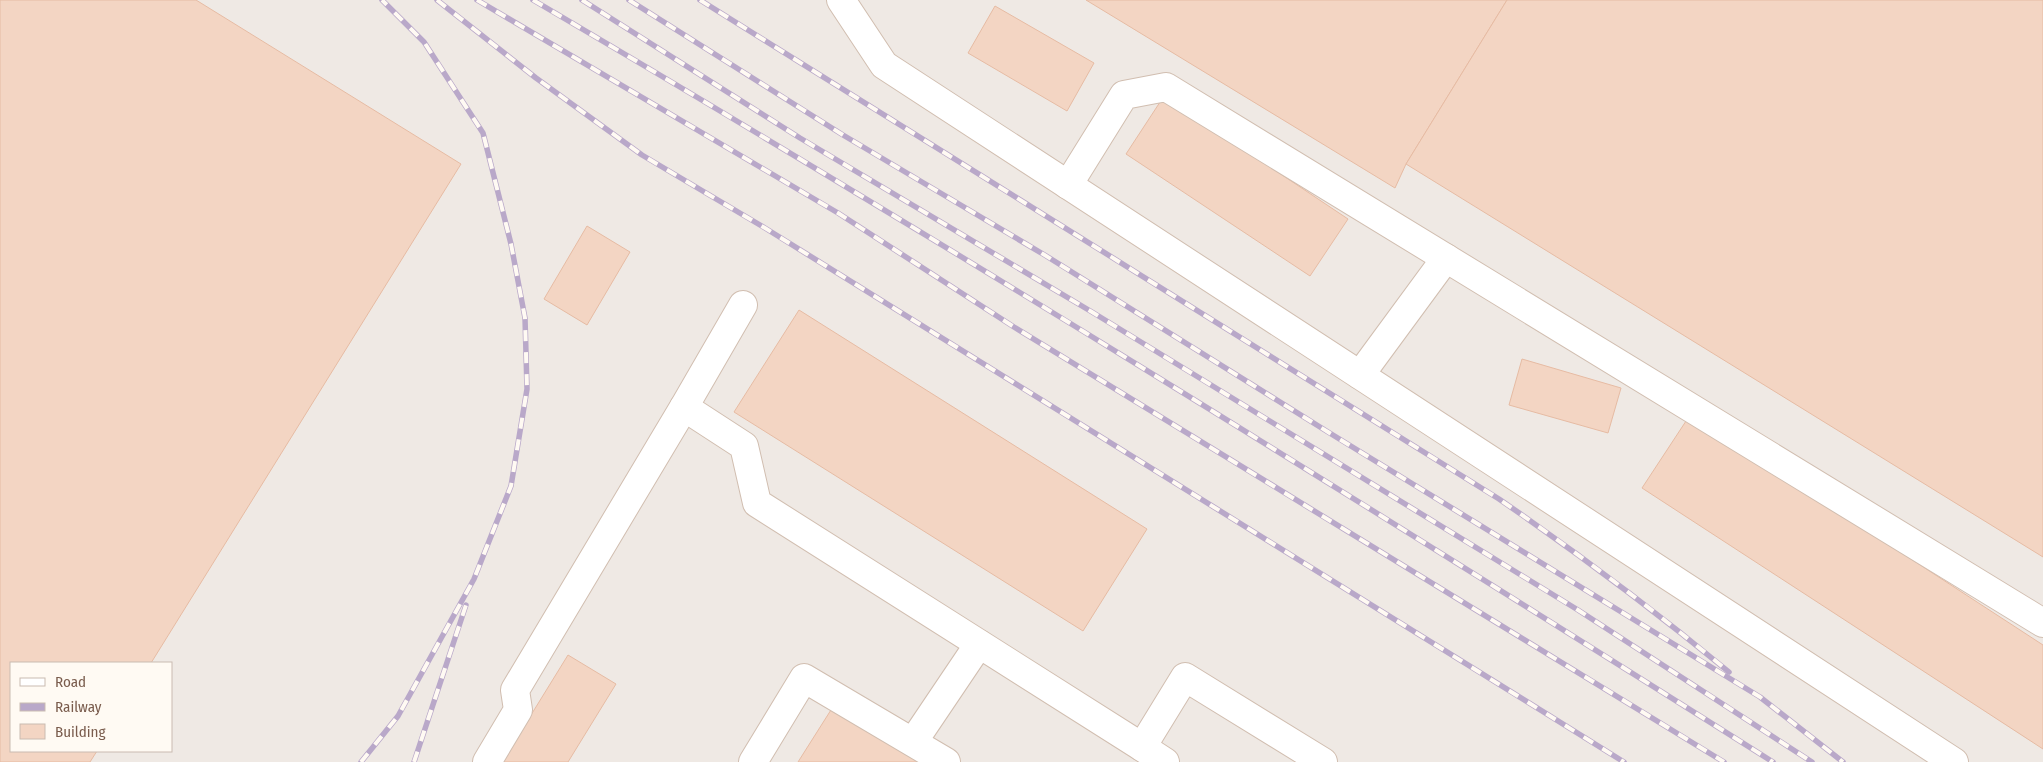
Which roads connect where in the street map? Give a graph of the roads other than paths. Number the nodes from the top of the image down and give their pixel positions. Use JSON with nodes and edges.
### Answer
{"nodes":[{"id":1,"x":841,"y":0,"type":"edge"},
{"id":2,"x":1068,"y":185,"type":"junction"},
{"id":3,"x":1446,"y":258,"type":"junction"},
{"id":4,"x":743,"y":305,"type":"dead end"},
{"id":5,"x":1360,"y":376,"type":"junction"},
{"id":6,"x":684,"y":407,"type":"junction"},
{"id":7,"x":2043,"y":623,"type":"edge"},
{"id":8,"x":979,"y":644,"type":"junction"},
{"id":9,"x":913,"y":742,"type":"junction"},
{"id":10,"x":1142,"y":748,"type":"junction"},
{"id":11,"x":488,"y":762,"type":"edge"},
{"id":12,"x":753,"y":762,"type":"edge"},
{"id":13,"x":946,"y":762,"type":"edge"},
{"id":14,"x":1165,"y":762,"type":"edge"},
{"id":15,"x":1323,"y":762,"type":"edge"},
{"id":16,"x":1954,"y":762,"type":"edge"}],
"edges":[{"from":1,"to":2,"type":"lane"},
{"from":2,"to":3,"type":"lane"},
{"from":2,"to":5,"type":"lane"},
{"from":3,"to":5,"type":"lane"},
{"from":3,"to":7,"type":"lane"},
{"from":4,"to":6,"type":"lane"},
{"from":5,"to":16,"type":"lane"},
{"from":6,"to":8,"type":"lane"},
{"from":6,"to":11,"type":"lane"},
{"from":8,"to":9,"type":"lane"},
{"from":8,"to":10,"type":"lane"},
{"from":9,"to":12,"type":"lane"},
{"from":9,"to":13,"type":"lane"},
{"from":10,"to":14,"type":"lane"},
{"from":10,"to":15,"type":"lane"}]}
